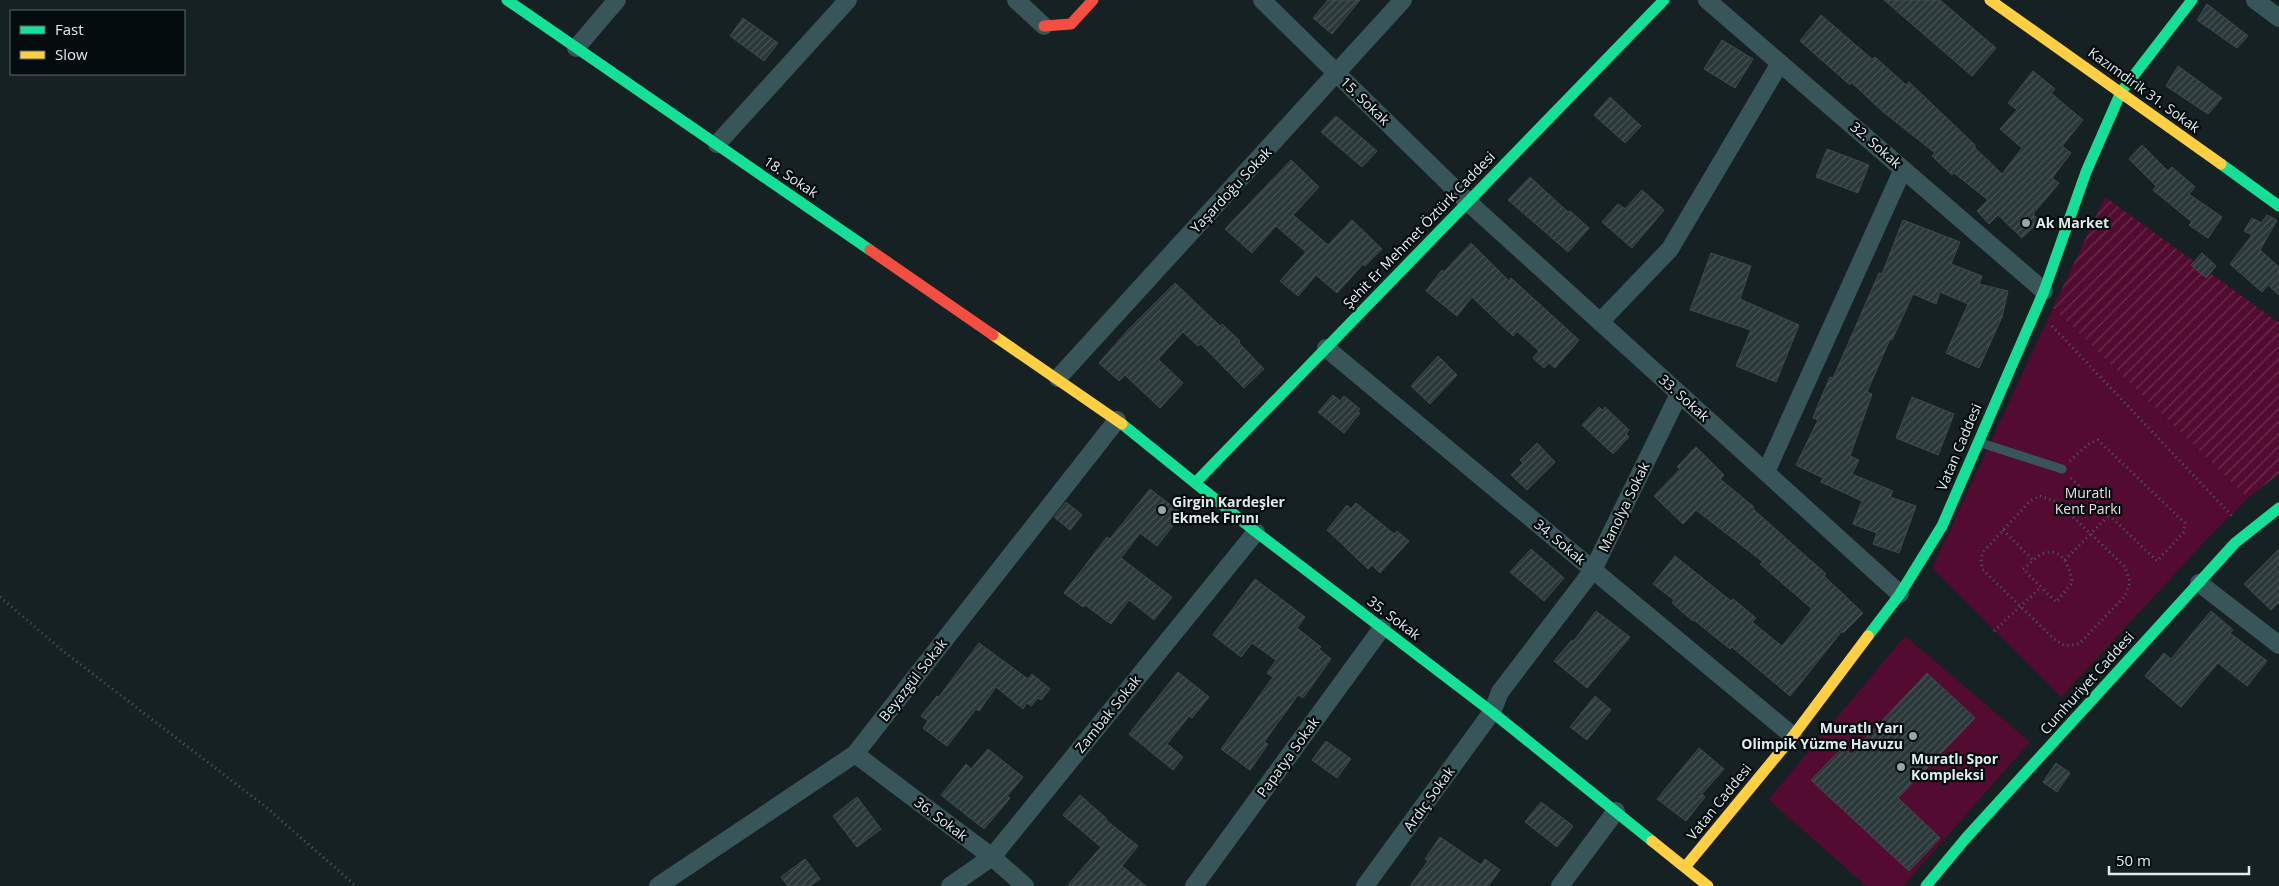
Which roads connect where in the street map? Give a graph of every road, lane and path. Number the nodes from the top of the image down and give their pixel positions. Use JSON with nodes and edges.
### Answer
{"nodes":[{"id":1,"x":507,"y":0,"type":"edge"},
{"id":2,"x":617,"y":0,"type":"edge"},
{"id":3,"x":848,"y":0,"type":"edge"},
{"id":4,"x":1016,"y":0,"type":"edge"},
{"id":5,"x":1093,"y":0,"type":"edge"},
{"id":6,"x":1262,"y":0,"type":"edge"},
{"id":7,"x":1403,"y":0,"type":"edge"},
{"id":8,"x":1664,"y":0,"type":"edge"},
{"id":9,"x":1707,"y":0,"type":"edge"},
{"id":10,"x":1990,"y":0,"type":"edge"},
{"id":11,"x":2192,"y":0,"type":"edge"},
{"id":12,"x":2255,"y":0,"type":"edge"},
{"id":13,"x":2279,"y":18,"type":"edge"},
{"id":14,"x":1044,"y":26,"type":"joint"},
{"id":15,"x":576,"y":48,"type":"junction"},
{"id":16,"x":1780,"y":63,"type":"junction"},
{"id":17,"x":1337,"y":74,"type":"junction"},
{"id":18,"x":2121,"y":92,"type":"junction"},
{"id":19,"x":717,"y":144,"type":"junction"},
{"id":20,"x":1903,"y":169,"type":"junction"},
{"id":21,"x":1468,"y":202,"type":"junction"},
{"id":22,"x":2279,"y":206,"type":"edge"},
{"id":23,"x":2044,"y":291,"type":"junction"},
{"id":24,"x":2036,"y":310,"type":"junction"},
{"id":25,"x":1600,"y":322,"type":"junction"},
{"id":26,"x":1326,"y":348,"type":"junction"},
{"id":27,"x":1058,"y":378,"type":"junction"},
{"id":28,"x":1680,"y":394,"type":"junction"},
{"id":29,"x":1117,"y":420,"type":"junction"},
{"id":30,"x":1978,"y":441,"type":"junction"},
{"id":31,"x":2062,"y":469,"type":"junction"},
{"id":32,"x":1766,"y":472,"type":"junction"},
{"id":33,"x":1196,"y":482,"type":"junction"},
{"id":34,"x":2279,"y":508,"type":"edge"},
{"id":35,"x":2109,"y":515,"type":"junction"},
{"id":36,"x":2004,"y":530,"type":"junction"},
{"id":37,"x":2250,"y":531,"type":"junction"},
{"id":38,"x":1256,"y":532,"type":"junction"},
{"id":39,"x":2091,"y":534,"type":"junction"},
{"id":40,"x":2065,"y":560,"type":"junction"},
{"id":41,"x":2034,"y":561,"type":"junction"},
{"id":42,"x":1593,"y":570,"type":"junction"},
{"id":43,"x":2199,"y":583,"type":"junction"},
{"id":44,"x":2041,"y":587,"type":"junction"},
{"id":45,"x":1900,"y":594,"type":"junction"},
{"id":46,"x":0,"y":597,"type":"edge"},
{"id":47,"x":2021,"y":607,"type":"junction"},
{"id":48,"x":1382,"y":628,"type":"junction"},
{"id":49,"x":1994,"y":631,"type":"dead end"},
{"id":50,"x":2279,"y":646,"type":"edge"},
{"id":51,"x":1492,"y":712,"type":"junction"},
{"id":52,"x":1793,"y":736,"type":"junction"},
{"id":53,"x":855,"y":754,"type":"junction"},
{"id":54,"x":1616,"y":811,"type":"junction"},
{"id":55,"x":992,"y":857,"type":"junction"},
{"id":56,"x":1686,"y":866,"type":"junction"},
{"id":57,"x":356,"y":886,"type":"edge"},
{"id":58,"x":658,"y":886,"type":"edge"},
{"id":59,"x":950,"y":886,"type":"edge"},
{"id":60,"x":1025,"y":886,"type":"edge"},
{"id":61,"x":1194,"y":886,"type":"edge"},
{"id":62,"x":1365,"y":886,"type":"edge"},
{"id":63,"x":1560,"y":886,"type":"edge"},
{"id":64,"x":1708,"y":886,"type":"edge"},
{"id":65,"x":1926,"y":886,"type":"edge"}],
"edges":[{"from":1,"to":15,"type":"street","name":"18. Sokak"},
{"from":2,"to":15,"type":"street"},
{"from":3,"to":19,"type":"street"},
{"from":4,"to":14,"type":"street"},
{"from":5,"to":14,"type":"street"},
{"from":6,"to":17,"type":"street","name":"15. Sokak"},
{"from":7,"to":17,"type":"street","name":"Yaşardoğu Sokak"},
{"from":8,"to":21,"type":"street","name":"Şehit Er Mehmet Öztürk Caddesi"},
{"from":9,"to":16,"type":"street","name":"32. Sokak"},
{"from":10,"to":18,"type":"street","name":"Kazımdirik 31. Sokak"},
{"from":11,"to":18,"type":"street","name":"Vatan Caddesi"},
{"from":12,"to":13,"type":"street"},
{"from":15,"to":19,"type":"street","name":"18. Sokak"},
{"from":16,"to":20,"type":"street","name":"32. Sokak"},
{"from":16,"to":25,"type":"street"},
{"from":17,"to":21,"type":"street","name":"15. Sokak"},
{"from":17,"to":27,"type":"street","name":"Yaşardoğu Sokak"},
{"from":18,"to":22,"type":"street","name":"Kazımdirik 31. Sokak"},
{"from":18,"to":23,"type":"street","name":"Vatan Caddesi"},
{"from":19,"to":27,"type":"street","name":"18. Sokak"},
{"from":20,"to":23,"type":"street","name":"32. Sokak"},
{"from":20,"to":32,"type":"street"},
{"from":21,"to":25,"type":"street","name":"33. Sokak"},
{"from":21,"to":26,"type":"street","name":"Şehit Er Mehmet Öztürk Caddesi"},
{"from":23,"to":24,"type":"street","name":"Vatan Caddesi"},
{"from":24,"to":30,"type":"street","name":"Vatan Caddesi"},
{"from":24,"to":37,"type":"path"},
{"from":25,"to":28,"type":"street","name":"33. Sokak"},
{"from":26,"to":33,"type":"street","name":"Şehit Er Mehmet Öztürk Caddesi"},
{"from":26,"to":42,"type":"street","name":"34. Sokak"},
{"from":27,"to":29,"type":"street","name":"35. Sokak"},
{"from":28,"to":32,"type":"street","name":"33. Sokak"},
{"from":28,"to":42,"type":"street","name":"Manolya Sokak"},
{"from":29,"to":33,"type":"street","name":"35. Sokak"},
{"from":29,"to":53,"type":"street","name":"Beyazgül Sokak"},
{"from":30,"to":31,"type":"lane"},
{"from":30,"to":45,"type":"street","name":"Vatan Caddesi"},
{"from":31,"to":35,"type":"path"},
{"from":31,"to":35,"type":"path"},
{"from":32,"to":45,"type":"street","name":"33. Sokak"},
{"from":33,"to":38,"type":"street","name":"35. Sokak"},
{"from":34,"to":37,"type":"street","name":"Cumhuriyet Caddesi"},
{"from":35,"to":39,"type":"path"},
{"from":36,"to":39,"type":"path"},
{"from":36,"to":41,"type":"path"},
{"from":36,"to":47,"type":"path"},
{"from":37,"to":43,"type":"street","name":"Cumhuriyet Caddesi"},
{"from":38,"to":48,"type":"street","name":"35. Sokak"},
{"from":38,"to":55,"type":"street","name":"Zambak Sokak"},
{"from":39,"to":40,"type":"path"},
{"from":39,"to":47,"type":"path"},
{"from":40,"to":41,"type":"path"},
{"from":40,"to":44,"type":"path"},
{"from":41,"to":44,"type":"path"},
{"from":42,"to":51,"type":"street","name":"Manolya Sokak"},
{"from":42,"to":52,"type":"street","name":"34. Sokak"},
{"from":43,"to":50,"type":"street"},
{"from":43,"to":65,"type":"street","name":"Cumhuriyet Caddesi"},
{"from":44,"to":47,"type":"path"},
{"from":45,"to":52,"type":"street","name":"Vatan Caddesi"},
{"from":46,"to":57,"type":"path"},
{"from":47,"to":49,"type":"path"},
{"from":48,"to":51,"type":"street","name":"35. Sokak"},
{"from":48,"to":61,"type":"street","name":"Papatya Sokak"},
{"from":51,"to":54,"type":"street","name":"35. Sokak"},
{"from":51,"to":62,"type":"street","name":"Ardıç Sokak"},
{"from":52,"to":56,"type":"street","name":"Vatan Caddesi"},
{"from":53,"to":55,"type":"street","name":"36. Sokak"},
{"from":53,"to":58,"type":"street","name":"Beyazgül Sokak"},
{"from":54,"to":56,"type":"street","name":"35. Sokak"},
{"from":54,"to":63,"type":"street"},
{"from":55,"to":59,"type":"street","name":"Zambak Sokak"},
{"from":55,"to":60,"type":"street","name":"36. Sokak"},
{"from":56,"to":64,"type":"street","name":"35. Sokak"}]}
